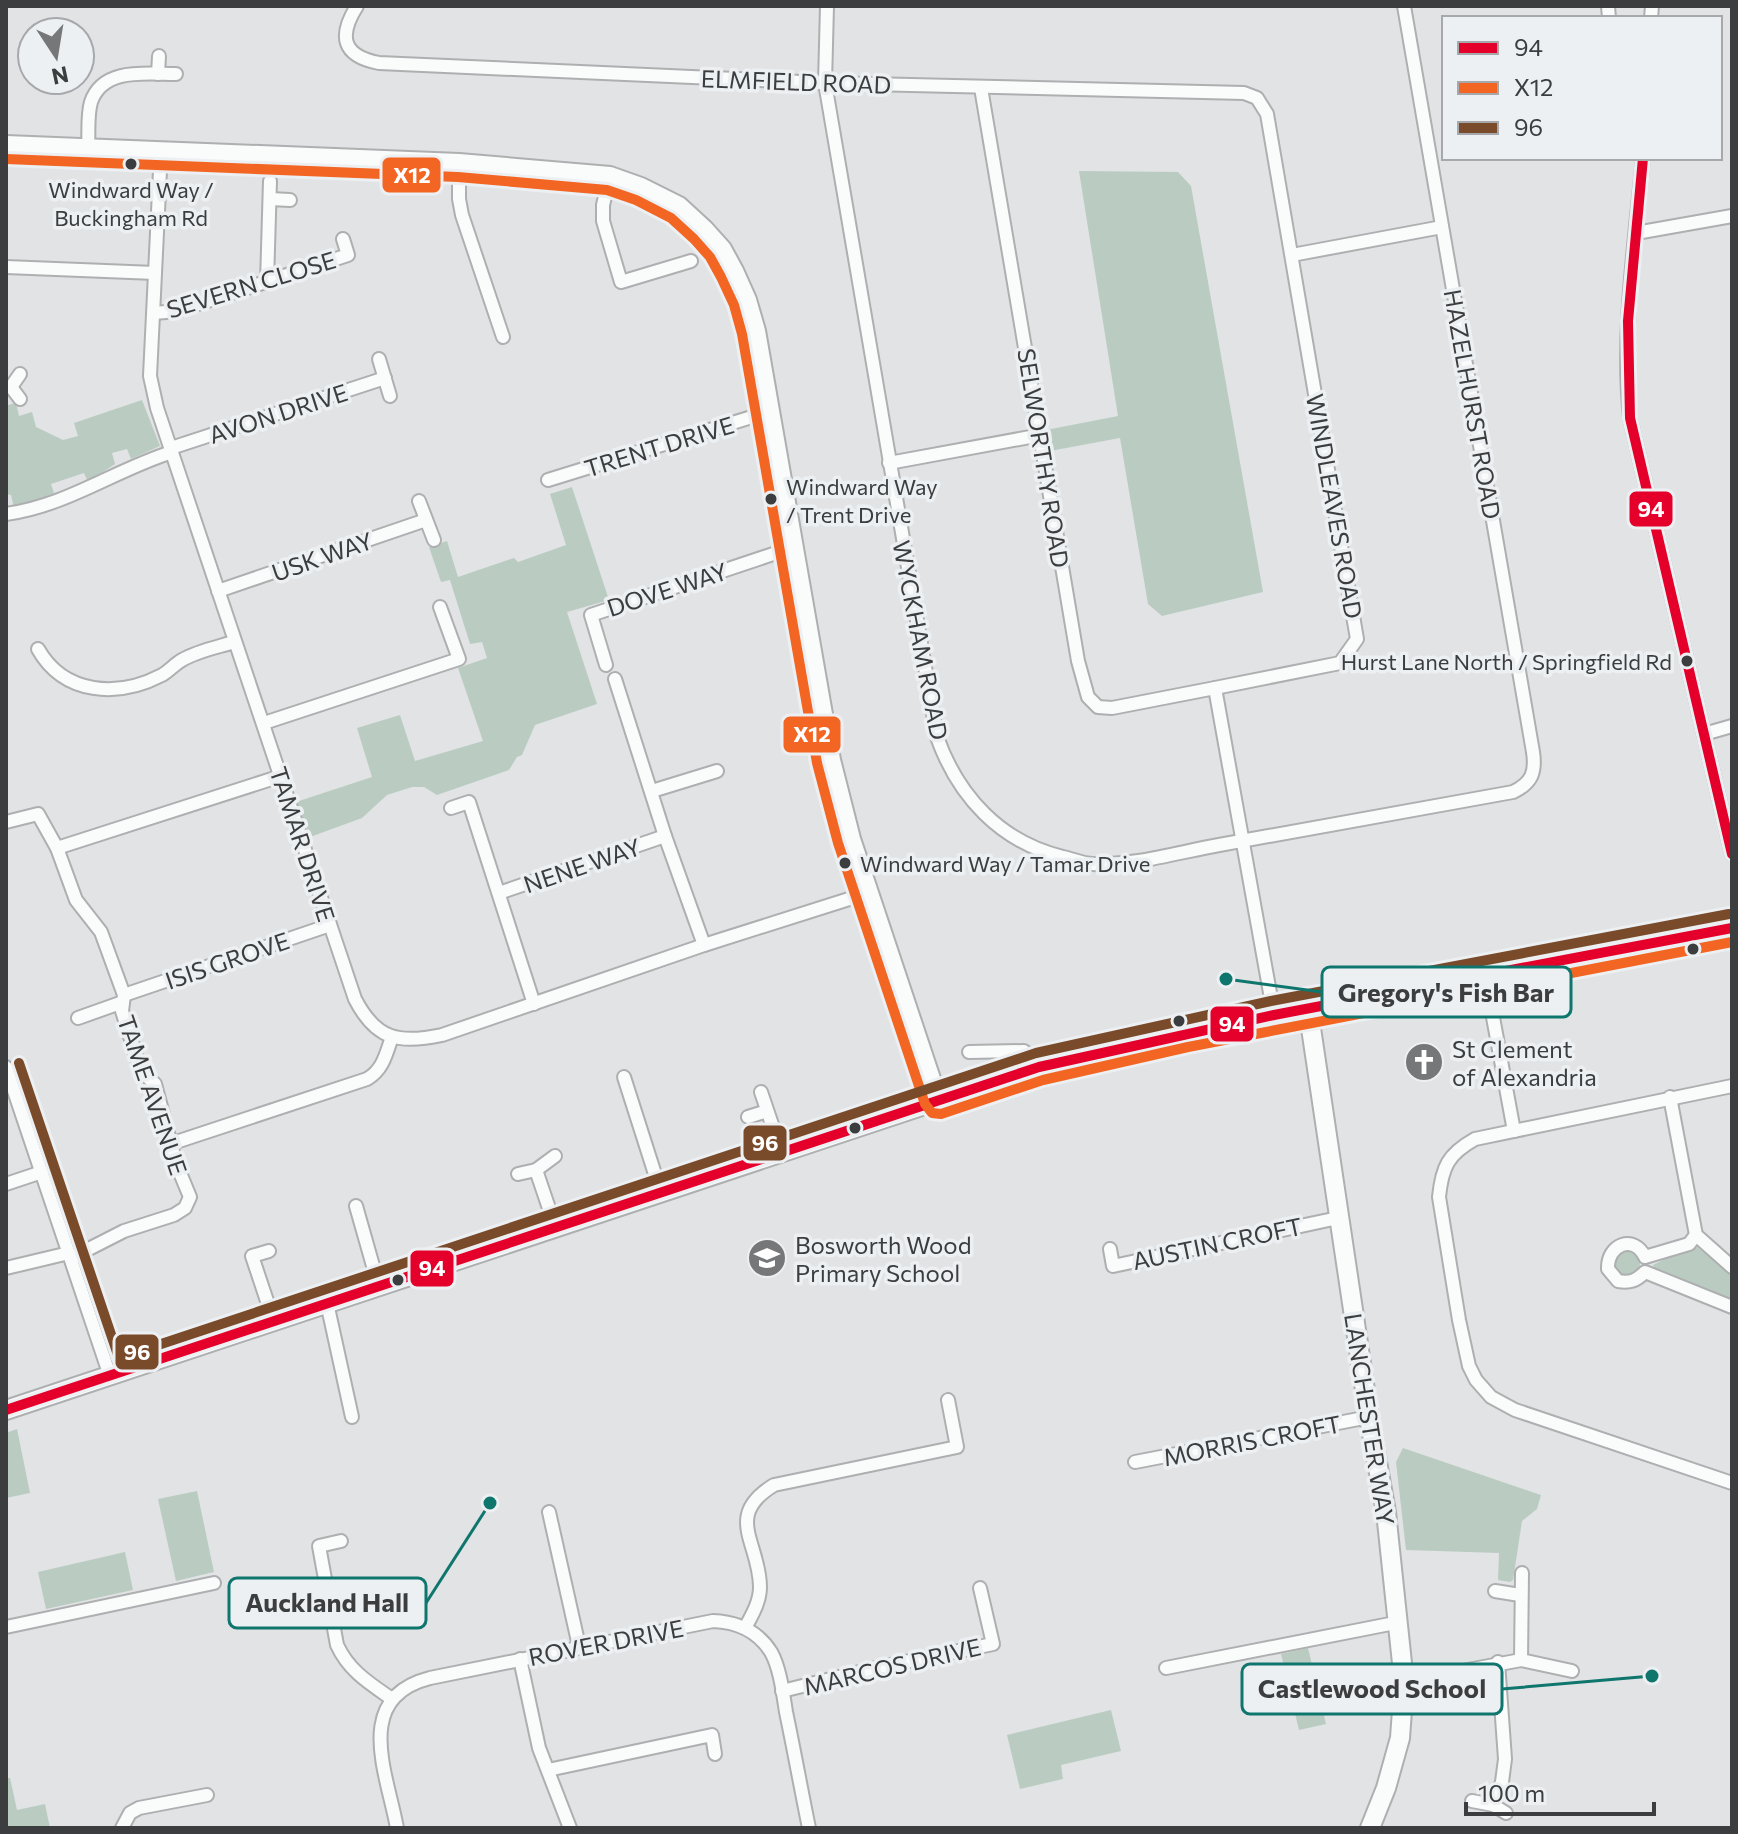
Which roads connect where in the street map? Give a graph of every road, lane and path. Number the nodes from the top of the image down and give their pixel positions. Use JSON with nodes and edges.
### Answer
{"nodes":[{"id":1,"x":357,"y":6,"type":"edge"},
{"id":2,"x":827,"y":6,"type":"edge"},
{"id":3,"x":1404,"y":6,"type":"edge"},
{"id":4,"x":159,"y":56,"type":"dead end"},
{"id":5,"x":158,"y":74,"type":"junction"},
{"id":6,"x":176,"y":74,"type":"dead end"},
{"id":7,"x":825,"y":83,"type":"junction"},
{"id":8,"x":981,"y":88,"type":"junction"},
{"id":9,"x":1244,"y":93,"type":"joint"},
{"id":10,"x":6,"y":145,"type":"edge"},
{"id":11,"x":88,"y":147,"type":"junction"},
{"id":12,"x":161,"y":150,"type":"junction"},
{"id":13,"x":1643,"y":160,"type":"edge"},
{"id":14,"x":459,"y":163,"type":"junction"},
{"id":15,"x":610,"y":176,"type":"junction"},
{"id":16,"x":270,"y":181,"type":"dead end"},
{"id":17,"x":270,"y":199,"type":"junction"},
{"id":18,"x":290,"y":200,"type":"dead end"},
{"id":19,"x":1732,"y":216,"type":"edge"},
{"id":20,"x":1442,"y":227,"type":"junction"},
{"id":21,"x":1636,"y":233,"type":"junction"},
{"id":22,"x":343,"y":239,"type":"dead end"},
{"id":23,"x":1292,"y":255,"type":"junction"},
{"id":24,"x":691,"y":261,"type":"dead end"},
{"id":25,"x":6,"y":267,"type":"edge"},
{"id":26,"x":155,"y":273,"type":"junction"},
{"id":27,"x":267,"y":282,"type":"junction"},
{"id":28,"x":154,"y":313,"type":"junction"},
{"id":29,"x":503,"y":337,"type":"dead end"},
{"id":30,"x":379,"y":359,"type":"dead end"},
{"id":31,"x":20,"y":374,"type":"dead end"},
{"id":32,"x":385,"y":378,"type":"junction"},
{"id":33,"x":8,"y":388,"type":"edge"},
{"id":34,"x":390,"y":396,"type":"dead end"},
{"id":35,"x":20,"y":399,"type":"dead end"},
{"id":36,"x":771,"y":411,"type":"junction"},
{"id":37,"x":1041,"y":435,"type":"junction"},
{"id":38,"x":171,"y":450,"type":"junction"},
{"id":39,"x":889,"y":463,"type":"junction"},
{"id":40,"x":548,"y":480,"type":"dead end"},
{"id":41,"x":419,"y":501,"type":"dead end"},
{"id":42,"x":6,"y":514,"type":"edge"},
{"id":43,"x":426,"y":520,"type":"junction"},
{"id":44,"x":434,"y":540,"type":"dead end"},
{"id":45,"x":794,"y":547,"type":"junction"},
{"id":46,"x":218,"y":591,"type":"junction"},
{"id":47,"x":440,"y":607,"type":"dead end"},
{"id":48,"x":234,"y":642,"type":"junction"},
{"id":49,"x":38,"y":649,"type":"dead end"},
{"id":50,"x":606,"y":665,"type":"dead end"},
{"id":51,"x":615,"y":679,"type":"dead end"},
{"id":52,"x":1215,"y":688,"type":"junction"},
{"id":53,"x":264,"y":723,"type":"junction"},
{"id":54,"x":1732,"y":726,"type":"edge"},
{"id":55,"x":1704,"y":734,"type":"junction"},
{"id":56,"x":717,"y":771,"type":"dead end"},
{"id":57,"x":281,"y":776,"type":"junction"},
{"id":58,"x":652,"y":791,"type":"junction"},
{"id":59,"x":1513,"y":792,"type":"joint"},
{"id":60,"x":451,"y":808,"type":"dead end"},
{"id":61,"x":6,"y":822,"type":"edge"},
{"id":62,"x":665,"y":836,"type":"junction"},
{"id":63,"x":1241,"y":842,"type":"junction"},
{"id":64,"x":57,"y":848,"type":"junction"},
{"id":65,"x":1732,"y":854,"type":"edge"},
{"id":66,"x":499,"y":893,"type":"junction"},
{"id":67,"x":868,"y":893,"type":"junction"},
{"id":68,"x":330,"y":925,"type":"junction"},
{"id":69,"x":1732,"y":928,"type":"edge"},
{"id":70,"x":704,"y":945,"type":"junction"},
{"id":71,"x":1485,"y":974,"type":"junction"},
{"id":72,"x":123,"y":998,"type":"junction"},
{"id":73,"x":534,"y":1004,"type":"junction"},
{"id":74,"x":1308,"y":1008,"type":"junction"},
{"id":75,"x":1274,"y":1015,"type":"junction"},
{"id":76,"x":78,"y":1018,"type":"dead end"},
{"id":77,"x":392,"y":1037,"type":"junction"},
{"id":78,"x":969,"y":1052,"type":"dead end"},
{"id":79,"x":6,"y":1067,"type":"edge"},
{"id":80,"x":1039,"y":1067,"type":"junction"},
{"id":81,"x":624,"y":1077,"type":"dead end"},
{"id":82,"x":1732,"y":1086,"type":"edge"},
{"id":83,"x":761,"y":1092,"type":"dead end"},
{"id":84,"x":1670,"y":1097,"type":"junction"},
{"id":85,"x":938,"y":1100,"type":"junction"},
{"id":86,"x":767,"y":1111,"type":"junction"},
{"id":87,"x":748,"y":1117,"type":"dead end"},
{"id":88,"x":1514,"y":1131,"type":"junction"},
{"id":89,"x":170,"y":1144,"type":"junction"},
{"id":90,"x":781,"y":1151,"type":"junction"},
{"id":91,"x":555,"y":1156,"type":"dead end"},
{"id":92,"x":536,"y":1170,"type":"junction"},
{"id":93,"x":42,"y":1172,"type":"junction"},
{"id":94,"x":518,"y":1174,"type":"dead end"},
{"id":95,"x":6,"y":1184,"type":"edge"},
{"id":96,"x":661,"y":1193,"type":"junction"},
{"id":97,"x":356,"y":1206,"type":"dead end"},
{"id":98,"x":1338,"y":1218,"type":"junction"},
{"id":99,"x":556,"y":1229,"type":"junction"},
{"id":100,"x":1696,"y":1235,"type":"junction"},
{"id":101,"x":1110,"y":1249,"type":"dead end"},
{"id":102,"x":269,"y":1251,"type":"dead end"},
{"id":103,"x":70,"y":1256,"type":"junction"},
{"id":104,"x":1645,"y":1257,"type":"junction"},
{"id":105,"x":1732,"y":1267,"type":"edge"},
{"id":106,"x":6,"y":1268,"type":"edge"},
{"id":107,"x":1645,"y":1272,"type":"junction"},
{"id":108,"x":379,"y":1287,"type":"junction"},
{"id":109,"x":327,"y":1303,"type":"junction"},
{"id":110,"x":1732,"y":1307,"type":"edge"},
{"id":111,"x":274,"y":1322,"type":"junction"},
{"id":112,"x":110,"y":1376,"type":"junction"},
{"id":113,"x":948,"y":1400,"type":"dead end"},
{"id":114,"x":6,"y":1410,"type":"edge"},
{"id":115,"x":352,"y":1417,"type":"dead end"},
{"id":116,"x":1369,"y":1417,"type":"junction"},
{"id":117,"x":1135,"y":1462,"type":"dead end"},
{"id":118,"x":1732,"y":1483,"type":"edge"},
{"id":119,"x":549,"y":1512,"type":"dead end"},
{"id":120,"x":341,"y":1541,"type":"dead end"},
{"id":121,"x":1522,"y":1573,"type":"dead end"},
{"id":122,"x":214,"y":1583,"type":"dead end"},
{"id":123,"x":980,"y":1588,"type":"dead end"},
{"id":124,"x":1495,"y":1591,"type":"dead end"},
{"id":125,"x":1520,"y":1595,"type":"junction"},
{"id":126,"x":1400,"y":1622,"type":"junction"},
{"id":127,"x":6,"y":1627,"type":"edge"},
{"id":128,"x":745,"y":1628,"type":"junction"},
{"id":129,"x":579,"y":1646,"type":"junction"},
{"id":130,"x":520,"y":1659,"type":"junction"},
{"id":131,"x":1521,"y":1660,"type":"junction"},
{"id":132,"x":1498,"y":1662,"type":"junction"},
{"id":133,"x":1166,"y":1668,"type":"dead end"},
{"id":134,"x":1572,"y":1671,"type":"dead end"},
{"id":135,"x":1404,"y":1682,"type":"junction"},
{"id":136,"x":782,"y":1691,"type":"junction"},
{"id":137,"x":392,"y":1699,"type":"junction"},
{"id":138,"x":715,"y":1754,"type":"dead end"},
{"id":139,"x":548,"y":1770,"type":"junction"},
{"id":140,"x":207,"y":1795,"type":"dead end"},
{"id":141,"x":1472,"y":1801,"type":"dead end"},
{"id":142,"x":1493,"y":1805,"type":"junction"},
{"id":143,"x":1506,"y":1813,"type":"dead end"},
{"id":144,"x":122,"y":1828,"type":"edge"},
{"id":145,"x":397,"y":1828,"type":"edge"},
{"id":146,"x":570,"y":1828,"type":"edge"},
{"id":147,"x":809,"y":1828,"type":"edge"},
{"id":148,"x":1370,"y":1828,"type":"edge"}],
"edges":[{"from":1,"to":7,"type":"street","name":"ELMFIELD ROAD"},
{"from":2,"to":7,"type":"street","name":"WYCKHAM ROAD"},
{"from":3,"to":20,"type":"street","name":"HAZELHURST ROAD"},
{"from":4,"to":5,"type":"street"},
{"from":5,"to":6,"type":"street"},
{"from":5,"to":11,"type":"street"},
{"from":7,"to":8,"type":"street","name":"ELMFIELD ROAD"},
{"from":7,"to":39,"type":"street","name":"WYCKHAM ROAD"},
{"from":8,"to":9,"type":"street","name":"ELMFIELD ROAD"},
{"from":8,"to":37,"type":"street","name":"SELWORTHY ROAD"},
{"from":9,"to":23,"type":"street","name":"WINDLEAVES ROAD"},
{"from":10,"to":11,"type":"street"},
{"from":11,"to":12,"type":"street"},
{"from":12,"to":14,"type":"street"},
{"from":12,"to":26,"type":"street","name":"TAMAR DRIVE"},
{"from":13,"to":21,"type":"street"},
{"from":14,"to":15,"type":"street"},
{"from":14,"to":29,"type":"street"},
{"from":15,"to":24,"type":"street"},
{"from":15,"to":36,"type":"street"},
{"from":16,"to":17,"type":"street"},
{"from":17,"to":18,"type":"street"},
{"from":17,"to":27,"type":"street"},
{"from":19,"to":21,"type":"street"},
{"from":20,"to":23,"type":"street"},
{"from":20,"to":59,"type":"street","name":"HAZELHURST ROAD"},
{"from":21,"to":55,"type":"street"},
{"from":22,"to":27,"type":"street","name":"SEVERN CLOSE"},
{"from":23,"to":52,"type":"street","name":"WINDLEAVES ROAD"},
{"from":25,"to":26,"type":"street"},
{"from":26,"to":28,"type":"street","name":"TAMAR DRIVE"},
{"from":27,"to":28,"type":"street","name":"SEVERN CLOSE"},
{"from":28,"to":38,"type":"street","name":"TAMAR DRIVE"},
{"from":30,"to":32,"type":"street"},
{"from":31,"to":33,"type":"street"},
{"from":32,"to":34,"type":"street"},
{"from":32,"to":38,"type":"street","name":"AVON DRIVE"},
{"from":33,"to":35,"type":"street"},
{"from":36,"to":40,"type":"street","name":"TRENT DRIVE"},
{"from":36,"to":45,"type":"street"},
{"from":37,"to":39,"type":"street"},
{"from":37,"to":52,"type":"street","name":"SELWORTHY ROAD"},
{"from":38,"to":42,"type":"street","name":"AVON DRIVE"},
{"from":38,"to":46,"type":"street","name":"TAMAR DRIVE"},
{"from":39,"to":63,"type":"street","name":"WYCKHAM ROAD"},
{"from":41,"to":43,"type":"street"},
{"from":43,"to":44,"type":"street"},
{"from":43,"to":46,"type":"street","name":"USK WAY"},
{"from":45,"to":50,"type":"street","name":"DOVE WAY"},
{"from":45,"to":67,"type":"street"},
{"from":46,"to":48,"type":"street","name":"TAMAR DRIVE"},
{"from":47,"to":53,"type":"street"},
{"from":48,"to":49,"type":"street"},
{"from":48,"to":53,"type":"street","name":"TAMAR DRIVE"},
{"from":51,"to":58,"type":"street"},
{"from":52,"to":63,"type":"street"},
{"from":53,"to":57,"type":"street","name":"TAMAR DRIVE"},
{"from":54,"to":55,"type":"street"},
{"from":55,"to":65,"type":"street"},
{"from":56,"to":58,"type":"street"},
{"from":57,"to":64,"type":"street"},
{"from":57,"to":68,"type":"street","name":"TAMAR DRIVE"},
{"from":58,"to":62,"type":"street"},
{"from":59,"to":63,"type":"street","name":"WYCKHAM ROAD"},
{"from":60,"to":66,"type":"street"},
{"from":61,"to":64,"type":"street","name":"TAME AVENUE"},
{"from":62,"to":66,"type":"street","name":"NENE WAY"},
{"from":62,"to":70,"type":"street"},
{"from":63,"to":75,"type":"street"},
{"from":64,"to":72,"type":"street","name":"TAME AVENUE"},
{"from":66,"to":73,"type":"street"},
{"from":67,"to":70,"type":"street"},
{"from":67,"to":85,"type":"street"},
{"from":68,"to":72,"type":"street","name":"ISIS GROVE"},
{"from":68,"to":77,"type":"street","name":"TAMAR DRIVE"},
{"from":69,"to":71,"type":"street"},
{"from":70,"to":73,"type":"street"},
{"from":71,"to":74,"type":"street"},
{"from":71,"to":88,"type":"street"},
{"from":72,"to":76,"type":"street","name":"ISIS GROVE"},
{"from":72,"to":89,"type":"street","name":"TAME AVENUE"},
{"from":73,"to":77,"type":"street"},
{"from":74,"to":75,"type":"street"},
{"from":74,"to":98,"type":"street","name":"LANCHESTER WAY"},
{"from":75,"to":80,"type":"street"},
{"from":77,"to":89,"type":"street"},
{"from":78,"to":80,"type":"street"},
{"from":79,"to":93,"type":"street"},
{"from":80,"to":85,"type":"street"},
{"from":81,"to":96,"type":"street"},
{"from":82,"to":84,"type":"street"},
{"from":83,"to":86,"type":"street"},
{"from":84,"to":88,"type":"street"},
{"from":84,"to":100,"type":"street"},
{"from":85,"to":90,"type":"street"},
{"from":86,"to":87,"type":"street"},
{"from":86,"to":90,"type":"street"},
{"from":88,"to":118,"type":"street"},
{"from":89,"to":103,"type":"street","name":"TAME AVENUE"},
{"from":90,"to":96,"type":"street"},
{"from":91,"to":92,"type":"street"},
{"from":92,"to":94,"type":"street"},
{"from":92,"to":99,"type":"street"},
{"from":93,"to":95,"type":"street"},
{"from":93,"to":103,"type":"street"},
{"from":96,"to":99,"type":"street"},
{"from":97,"to":108,"type":"street"},
{"from":98,"to":101,"type":"street","name":"AUSTIN CROFT"},
{"from":98,"to":116,"type":"street","name":"LANCHESTER WAY"},
{"from":99,"to":108,"type":"street"},
{"from":100,"to":104,"type":"street"},
{"from":100,"to":105,"type":"street"},
{"from":102,"to":111,"type":"street"},
{"from":103,"to":106,"type":"street","name":"TAME AVENUE"},
{"from":103,"to":112,"type":"street"},
{"from":104,"to":107,"type":"street"},
{"from":104,"to":107,"type":"street"},
{"from":107,"to":110,"type":"street"},
{"from":108,"to":109,"type":"street"},
{"from":109,"to":111,"type":"street"},
{"from":109,"to":115,"type":"street"},
{"from":111,"to":112,"type":"street"},
{"from":112,"to":114,"type":"street"},
{"from":113,"to":128,"type":"street"},
{"from":116,"to":117,"type":"street","name":"MORRIS CROFT"},
{"from":116,"to":126,"type":"street","name":"LANCHESTER WAY"},
{"from":119,"to":129,"type":"street"},
{"from":120,"to":137,"type":"street"},
{"from":121,"to":125,"type":"street"},
{"from":122,"to":127,"type":"street"},
{"from":123,"to":136,"type":"street","name":"MARCOS DRIVE"},
{"from":124,"to":125,"type":"street"},
{"from":125,"to":131,"type":"street"},
{"from":126,"to":133,"type":"street"},
{"from":126,"to":135,"type":"street","name":"LANCHESTER WAY"},
{"from":128,"to":129,"type":"street","name":"ROVER DRIVE"},
{"from":128,"to":136,"type":"street"},
{"from":129,"to":130,"type":"street","name":"ROVER DRIVE"},
{"from":130,"to":137,"type":"street","name":"ROVER DRIVE"},
{"from":130,"to":139,"type":"street"},
{"from":131,"to":132,"type":"street"},
{"from":131,"to":134,"type":"street"},
{"from":132,"to":135,"type":"street"},
{"from":132,"to":142,"type":"street"},
{"from":135,"to":148,"type":"street","name":"LANCHESTER WAY"},
{"from":136,"to":147,"type":"street"},
{"from":137,"to":145,"type":"street"},
{"from":138,"to":139,"type":"street"},
{"from":139,"to":146,"type":"street"},
{"from":140,"to":144,"type":"street"},
{"from":141,"to":142,"type":"street"},
{"from":142,"to":143,"type":"street"}]}
